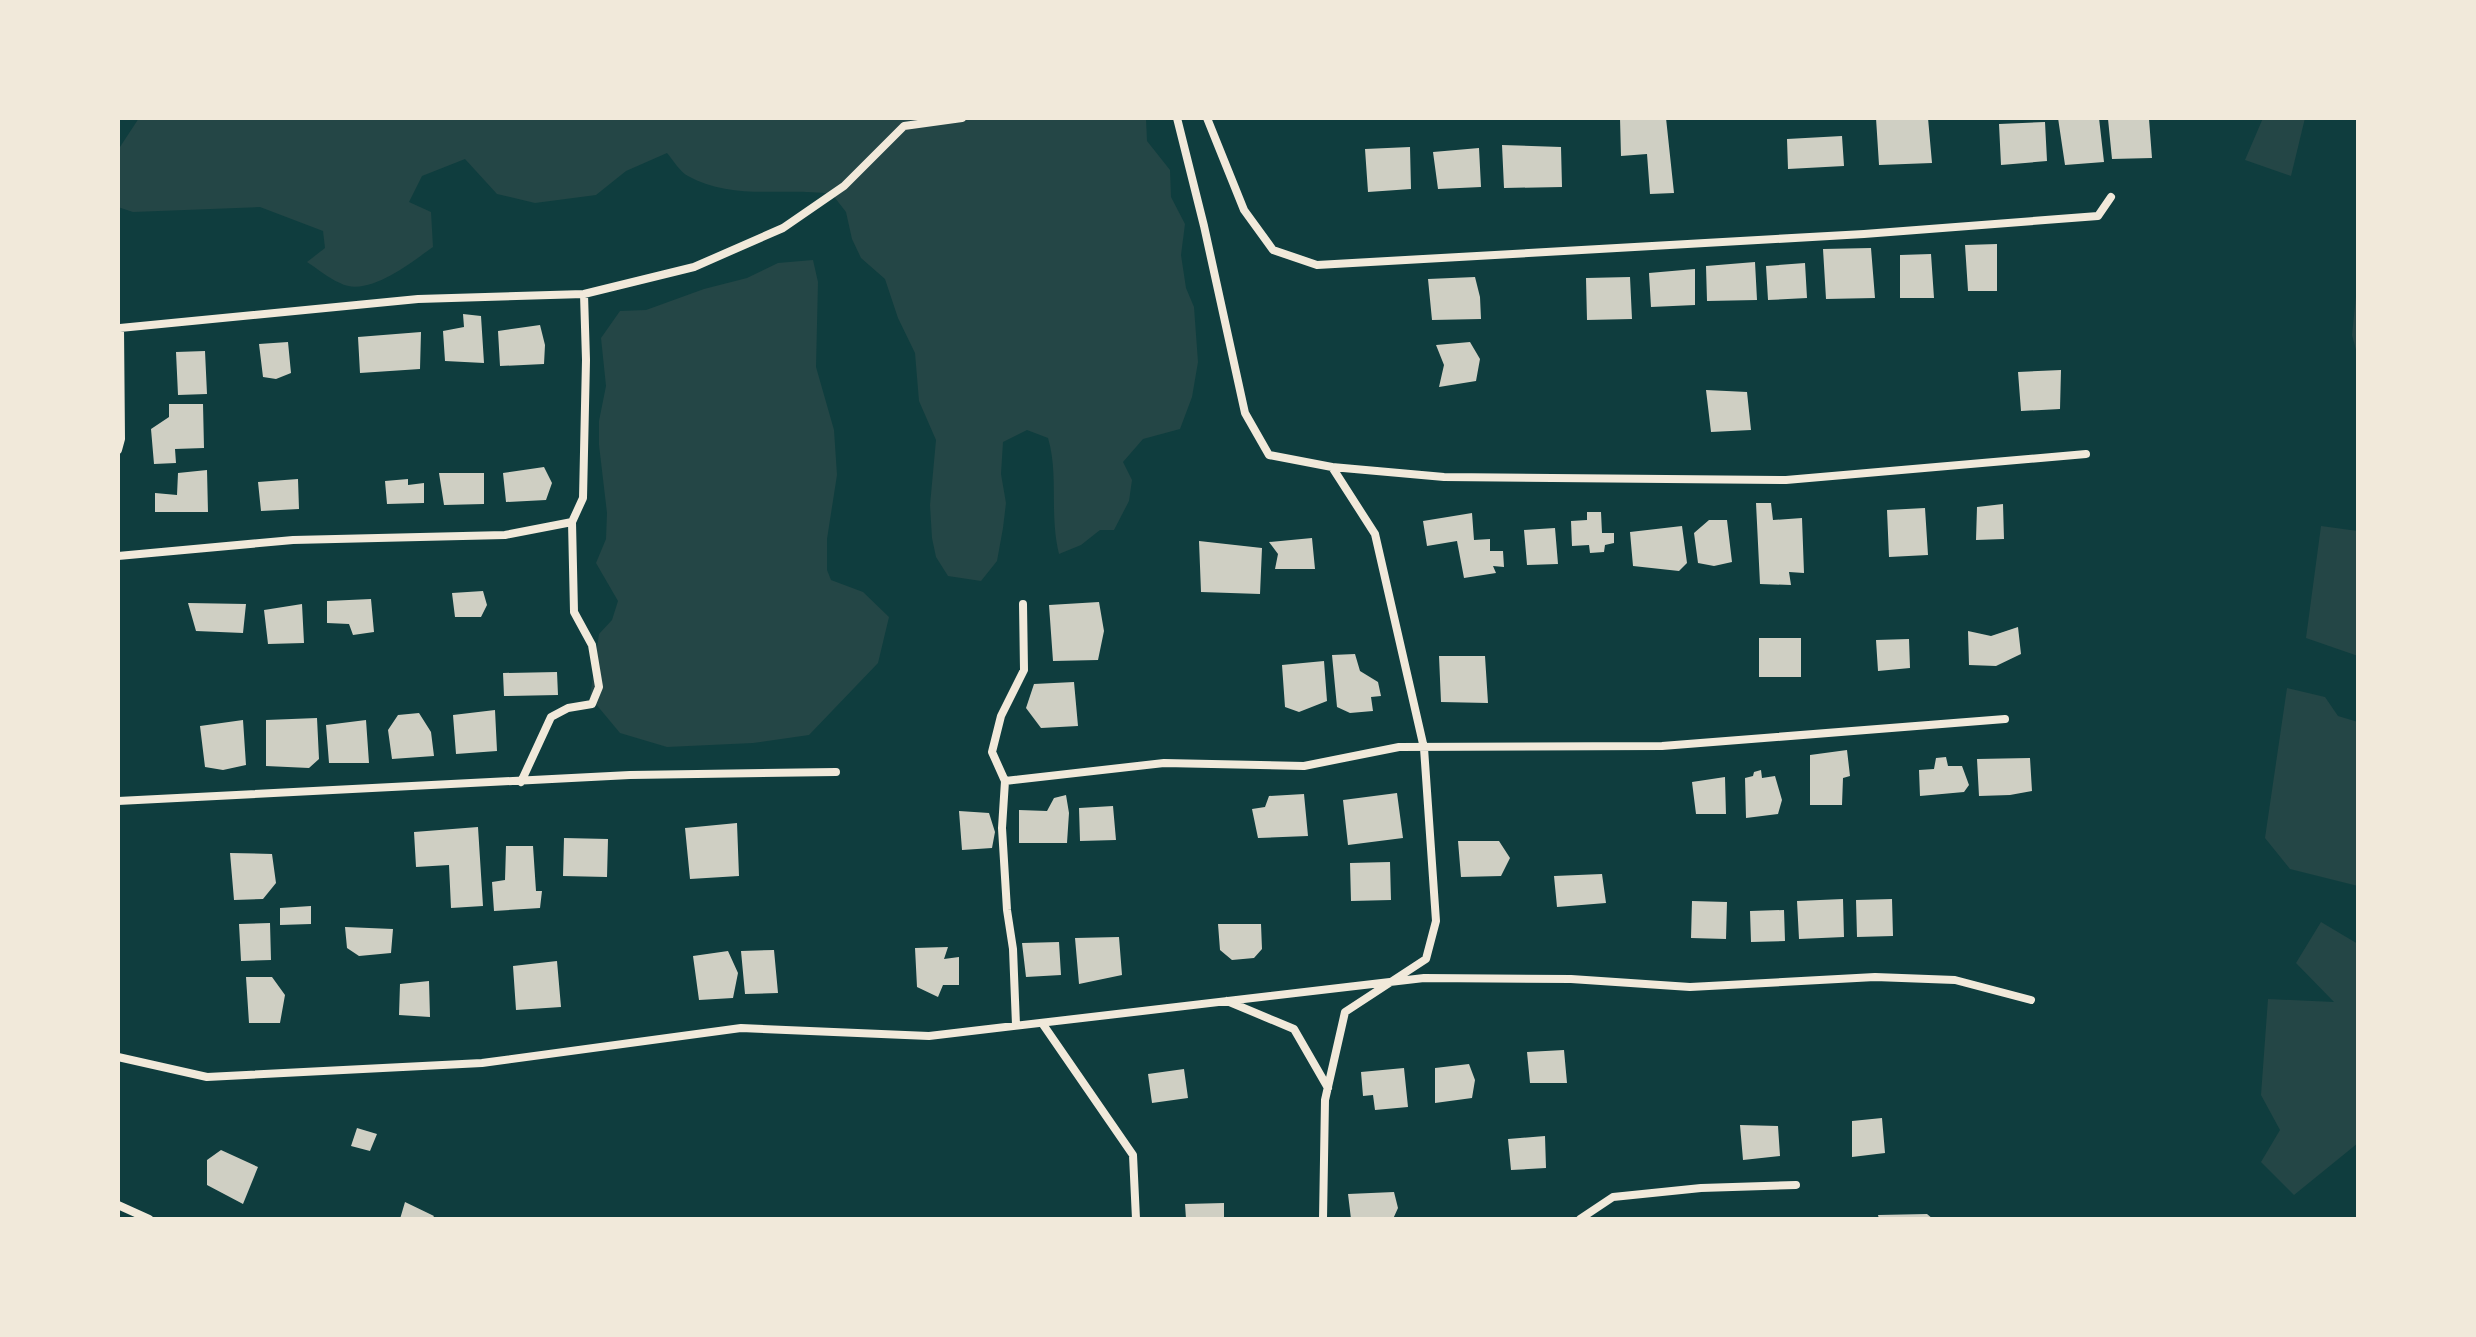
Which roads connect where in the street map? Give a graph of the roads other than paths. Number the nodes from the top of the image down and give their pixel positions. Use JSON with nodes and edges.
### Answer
{"nodes":[{"id":1,"x":962,"y":118,"type":"edge"},
{"id":2,"x":1177,"y":118,"type":"edge"},
{"id":3,"x":1207,"y":118,"type":"edge"},
{"id":4,"x":2111,"y":197,"type":"dead end"},
{"id":5,"x":584,"y":294,"type":"junction"},
{"id":6,"x":118,"y":450,"type":"edge"},
{"id":7,"x":2086,"y":454,"type":"dead end"},
{"id":8,"x":1332,"y":467,"type":"junction"},
{"id":9,"x":572,"y":522,"type":"junction"},
{"id":10,"x":118,"y":556,"type":"edge"},
{"id":11,"x":1023,"y":604,"type":"dead end"},
{"id":12,"x":2005,"y":719,"type":"dead end"},
{"id":13,"x":1424,"y":748,"type":"junction"},
{"id":14,"x":836,"y":772,"type":"dead end"},
{"id":15,"x":1005,"y":781,"type":"junction"},
{"id":16,"x":521,"y":782,"type":"junction"},
{"id":17,"x":118,"y":801,"type":"edge"},
{"id":18,"x":1391,"y":981,"type":"junction"},
{"id":19,"x":2031,"y":1000,"type":"dead end"},
{"id":20,"x":1227,"y":1001,"type":"junction"},
{"id":21,"x":1042,"y":1023,"type":"junction"},
{"id":22,"x":1016,"y":1025,"type":"junction"},
{"id":23,"x":118,"y":1057,"type":"edge"},
{"id":24,"x":1328,"y":1088,"type":"junction"},
{"id":25,"x":1796,"y":1185,"type":"dead end"},
{"id":26,"x":118,"y":1205,"type":"edge"},
{"id":27,"x":149,"y":1219,"type":"edge"},
{"id":28,"x":1136,"y":1219,"type":"edge"},
{"id":29,"x":1323,"y":1219,"type":"edge"},
{"id":30,"x":1580,"y":1219,"type":"edge"}],
"edges":[{"from":1,"to":5,"type":"street"},
{"from":2,"to":8,"type":"street"},
{"from":3,"to":4,"type":"street"},
{"from":5,"to":6,"type":"street"},
{"from":5,"to":9,"type":"street"},
{"from":7,"to":8,"type":"street"},
{"from":8,"to":13,"type":"street"},
{"from":9,"to":10,"type":"street"},
{"from":9,"to":16,"type":"street"},
{"from":11,"to":15,"type":"street"},
{"from":12,"to":13,"type":"street"},
{"from":13,"to":15,"type":"street"},
{"from":13,"to":18,"type":"street"},
{"from":14,"to":16,"type":"street"},
{"from":15,"to":22,"type":"street"},
{"from":16,"to":17,"type":"street"},
{"from":18,"to":19,"type":"street"},
{"from":18,"to":20,"type":"street"},
{"from":18,"to":24,"type":"street"},
{"from":20,"to":21,"type":"street"},
{"from":20,"to":24,"type":"street"},
{"from":21,"to":22,"type":"street"},
{"from":21,"to":28,"type":"street"},
{"from":22,"to":23,"type":"street"},
{"from":24,"to":29,"type":"street"},
{"from":25,"to":30,"type":"street"},
{"from":26,"to":27,"type":"street"}]}
